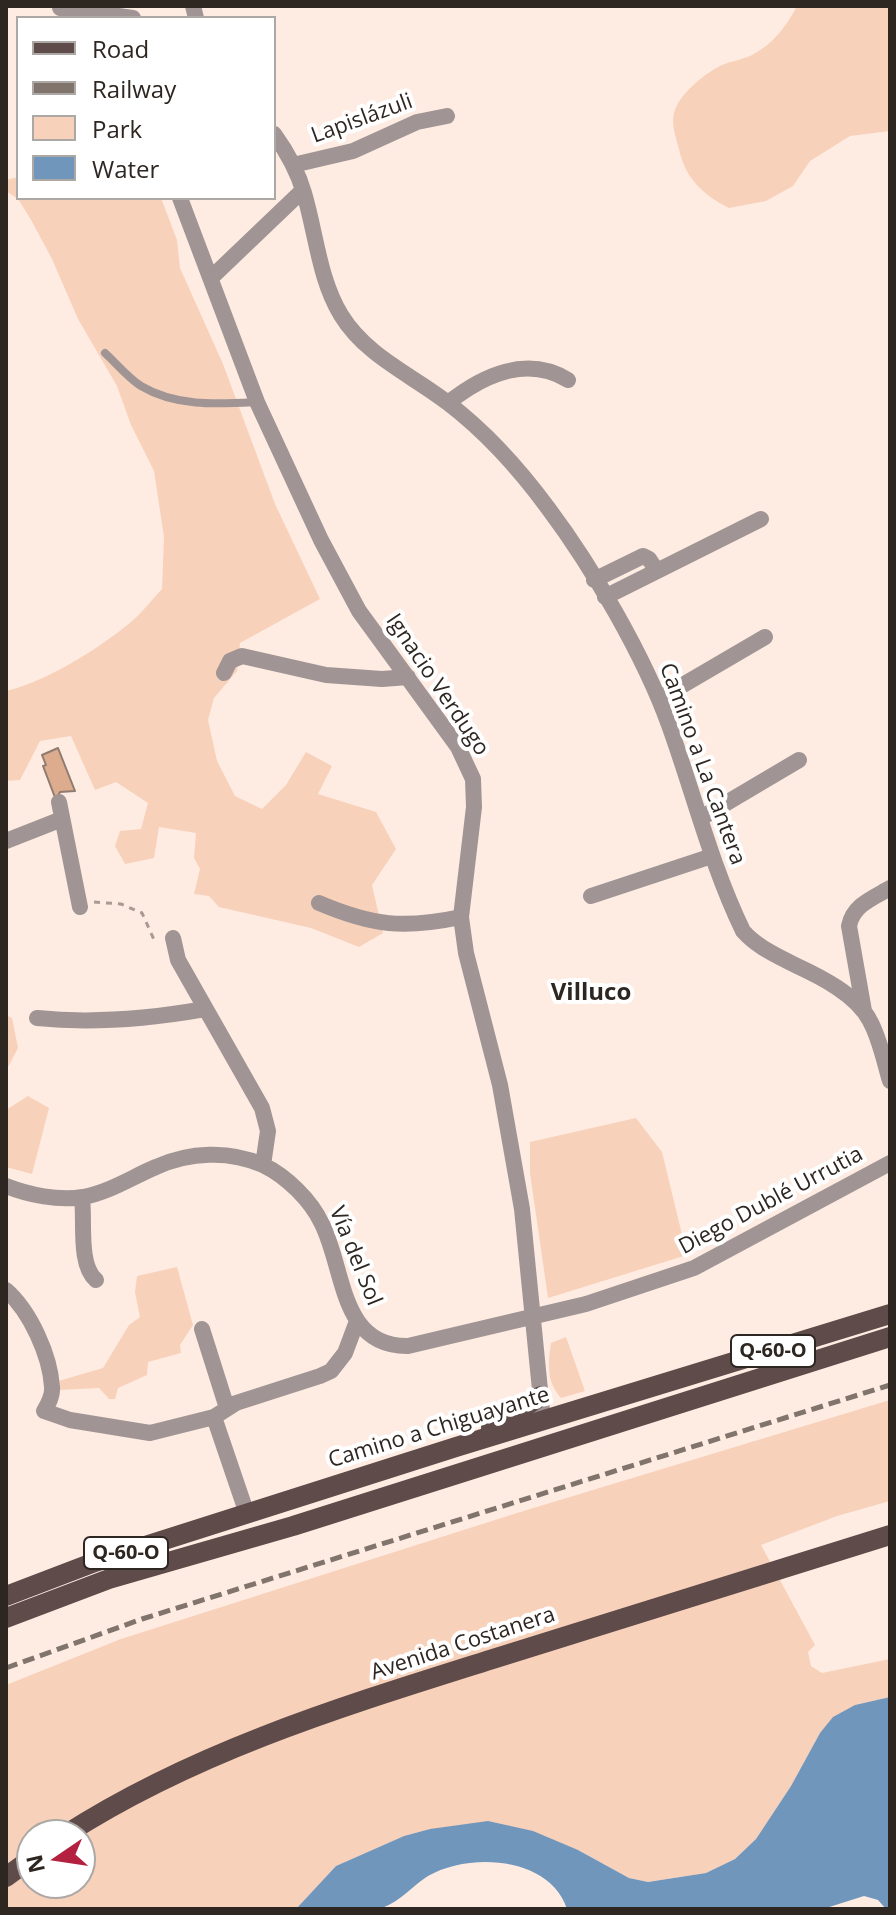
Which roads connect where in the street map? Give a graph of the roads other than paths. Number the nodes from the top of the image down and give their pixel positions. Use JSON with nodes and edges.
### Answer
{"nodes":[{"id":1,"x":60,"y":8,"type":"edge"},
{"id":2,"x":118,"y":16,"type":"edge"},
{"id":3,"x":447,"y":116,"type":"dead end"},
{"id":4,"x":276,"y":137,"type":"edge"},
{"id":5,"x":293,"y":165,"type":"junction"},
{"id":6,"x":303,"y":190,"type":"junction"},
{"id":7,"x":181,"y":200,"type":"edge"},
{"id":8,"x":212,"y":277,"type":"junction"},
{"id":9,"x":105,"y":353,"type":"dead end"},
{"id":10,"x":568,"y":380,"type":"dead end"},
{"id":11,"x":257,"y":402,"type":"junction"},
{"id":12,"x":448,"y":403,"type":"junction"},
{"id":13,"x":761,"y":519,"type":"dead end"},
{"id":14,"x":657,"y":571,"type":"junction"},
{"id":15,"x":594,"y":580,"type":"junction"},
{"id":16,"x":605,"y":597,"type":"junction"},
{"id":17,"x":765,"y":637,"type":"dead end"},
{"id":18,"x":224,"y":673,"type":"dead end"},
{"id":19,"x":408,"y":677,"type":"junction"},
{"id":20,"x":659,"y":699,"type":"junction"},
{"id":21,"x":799,"y":760,"type":"dead end"},
{"id":22,"x":701,"y":818,"type":"junction"},
{"id":23,"x":6,"y":841,"type":"edge"},
{"id":24,"x":712,"y":856,"type":"junction"},
{"id":25,"x":890,"y":888,"type":"edge"},
{"id":26,"x":591,"y":896,"type":"dead end"},
{"id":27,"x":319,"y":903,"type":"dead end"},
{"id":28,"x":80,"y":907,"type":"road end"},
{"id":29,"x":461,"y":917,"type":"junction"},
{"id":30,"x":173,"y":938,"type":"road end"},
{"id":31,"x":205,"y":1009,"type":"junction"},
{"id":32,"x":864,"y":1011,"type":"junction"},
{"id":33,"x":37,"y":1018,"type":"dead end"},
{"id":34,"x":890,"y":1081,"type":"edge"},
{"id":35,"x":890,"y":1163,"type":"edge"},
{"id":36,"x":263,"y":1165,"type":"junction"},
{"id":37,"x":6,"y":1186,"type":"edge"},
{"id":38,"x":82,"y":1197,"type":"junction"},
{"id":39,"x":96,"y":1280,"type":"dead end"},
{"id":40,"x":6,"y":1290,"type":"edge"},
{"id":41,"x":890,"y":1314,"type":"edge"},
{"id":42,"x":535,"y":1318,"type":"junction"},
{"id":43,"x":357,"y":1321,"type":"junction"},
{"id":44,"x":202,"y":1329,"type":"dead end"},
{"id":45,"x":890,"y":1337,"type":"edge"},
{"id":46,"x":541,"y":1396,"type":"junction"},
{"id":47,"x":221,"y":1412,"type":"junction"},
{"id":48,"x":543,"y":1420,"type":"junction"},
{"id":49,"x":582,"y":1436,"type":"junction"},
{"id":50,"x":456,"y":1447,"type":"junction"},
{"id":51,"x":527,"y":1453,"type":"junction"},
{"id":52,"x":247,"y":1514,"type":"junction"},
{"id":53,"x":890,"y":1535,"type":"edge"},
{"id":54,"x":6,"y":1596,"type":"edge"},
{"id":55,"x":6,"y":1618,"type":"edge"},
{"id":56,"x":92,"y":1819,"type":"edge"}],
"edges":[{"from":1,"to":2,"type":"street"},
{"from":3,"to":5,"type":"street","name":"Lapislázuli"},
{"from":4,"to":5,"type":"street","name":"Camino a La Cantera"},
{"from":5,"to":6,"type":"street","name":"Camino a La Cantera"},
{"from":6,"to":8,"type":"street"},
{"from":6,"to":12,"type":"street","name":"Camino a La Cantera"},
{"from":7,"to":8,"type":"street","name":"Ignacio Verdugo"},
{"from":8,"to":11,"type":"street","name":"Ignacio Verdugo"},
{"from":9,"to":11,"type":"lane"},
{"from":10,"to":12,"type":"street"},
{"from":11,"to":19,"type":"street","name":"Ignacio Verdugo"},
{"from":12,"to":15,"type":"street","name":"Camino a La Cantera"},
{"from":13,"to":14,"type":"street"},
{"from":14,"to":15,"type":"street"},
{"from":14,"to":16,"type":"street"},
{"from":15,"to":16,"type":"street","name":"Camino a La Cantera"},
{"from":16,"to":20,"type":"street","name":"Camino a La Cantera"},
{"from":17,"to":20,"type":"street"},
{"from":18,"to":19,"type":"street"},
{"from":19,"to":29,"type":"street","name":"Ignacio Verdugo"},
{"from":20,"to":22,"type":"street","name":"Camino a La Cantera"},
{"from":21,"to":22,"type":"street"},
{"from":22,"to":24,"type":"street","name":"Camino a La Cantera"},
{"from":23,"to":28,"type":"street"},
{"from":24,"to":26,"type":"street"},
{"from":24,"to":32,"type":"street","name":"Camino a La Cantera"},
{"from":25,"to":32,"type":"street"},
{"from":27,"to":29,"type":"street"},
{"from":29,"to":42,"type":"street","name":"Ignacio Verdugo"},
{"from":30,"to":31,"type":"street"},
{"from":31,"to":33,"type":"street"},
{"from":31,"to":36,"type":"street"},
{"from":32,"to":34,"type":"street","name":"Camino a La Cantera"},
{"from":35,"to":42,"type":"street","name":"Diego Dublé Urrutia"},
{"from":36,"to":38,"type":"street","name":"Vía del Sol"},
{"from":36,"to":43,"type":"street","name":"Vía del Sol"},
{"from":37,"to":38,"type":"street","name":"Vía del Sol"},
{"from":38,"to":39,"type":"street"},
{"from":40,"to":47,"type":"street"},
{"from":41,"to":48,"type":"main road","name":"Camino a Chiguayante","number":"Q-60-O"},
{"from":42,"to":43,"type":"street","name":"Vía del Sol"},
{"from":42,"to":46,"type":"street","name":"Ignacio Verdugo"},
{"from":43,"to":47,"type":"street"},
{"from":44,"to":47,"type":"street"},
{"from":45,"to":49,"type":"main road","number":"Q-60-O"},
{"from":46,"to":48,"type":"street","name":"Ignacio Verdugo"},
{"from":46,"to":50,"type":"main road"},
{"from":47,"to":52,"type":"street"},
{"from":48,"to":49,"type":"main road"},
{"from":48,"to":50,"type":"main road","name":"Camino a Chiguayante","number":"Q-60-O"},
{"from":48,"to":51,"type":"main road"},
{"from":49,"to":51,"type":"main road","number":"Q-60-O"},
{"from":50,"to":52,"type":"main road","name":"Camino a Chiguayante","number":"Q-60-O"},
{"from":51,"to":55,"type":"main road","number":"Q-60-O"},
{"from":52,"to":54,"type":"main road","name":"Camino a Chiguayante","number":"Q-60-O"},
{"from":53,"to":56,"type":"main road","name":"Avenida Costanera"}]}
